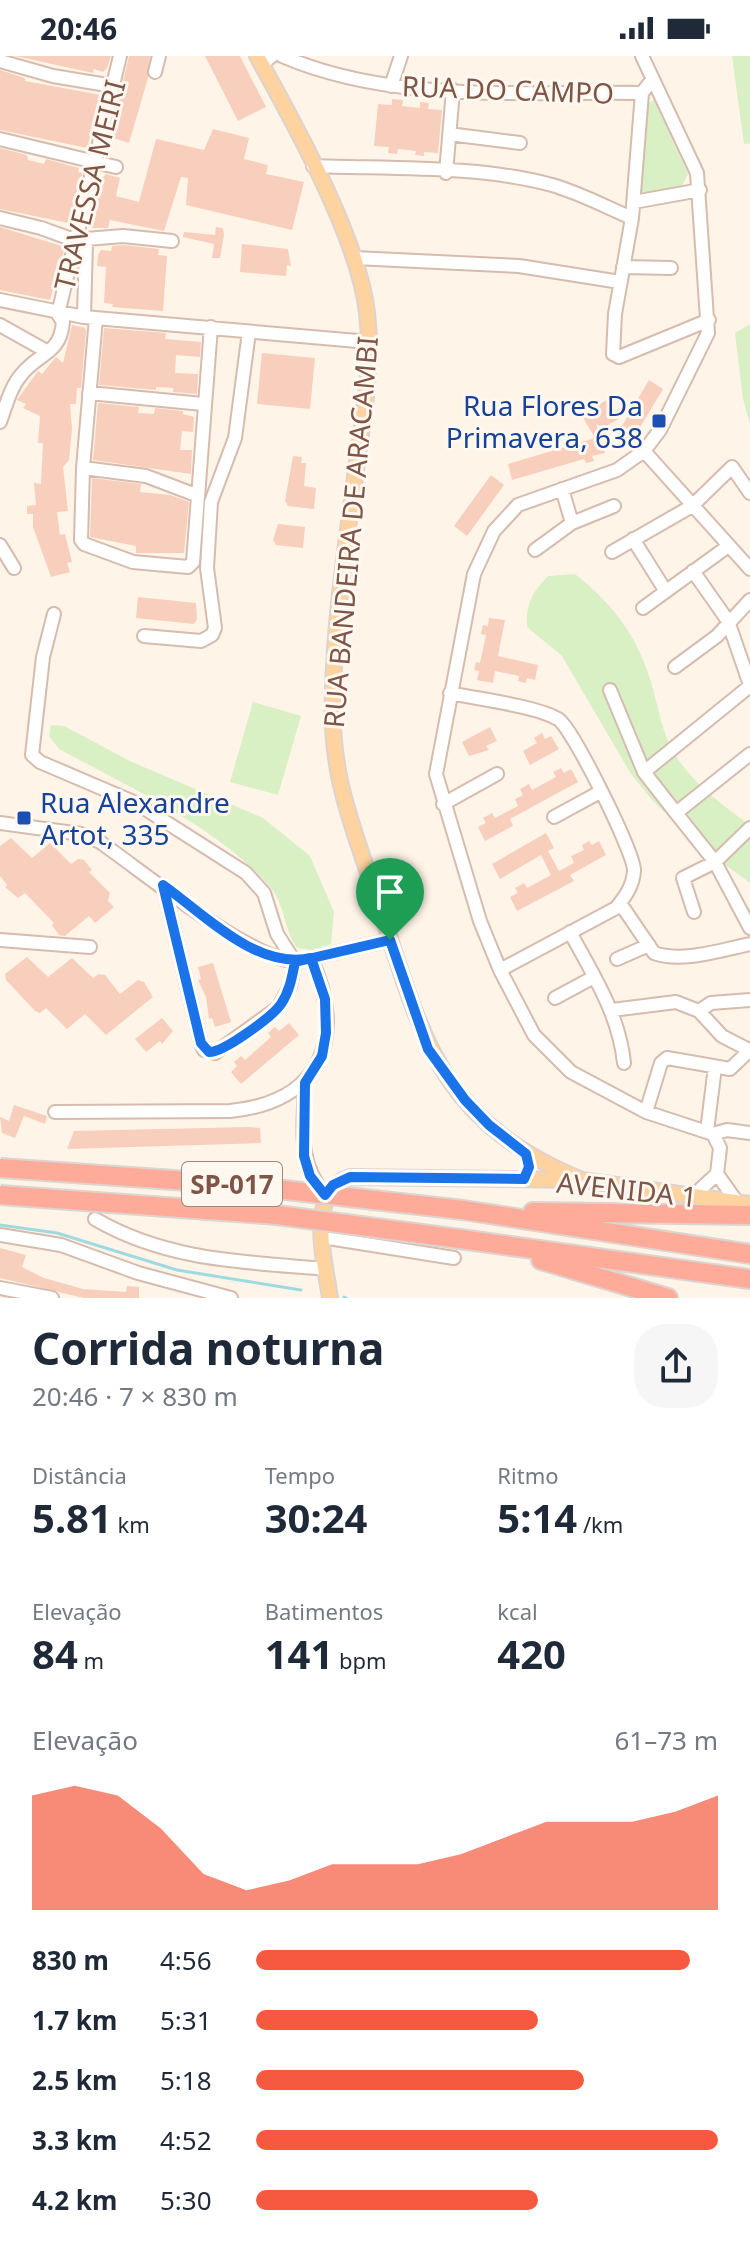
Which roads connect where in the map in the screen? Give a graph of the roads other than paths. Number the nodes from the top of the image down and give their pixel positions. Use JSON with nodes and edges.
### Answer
{"nodes":[{"id":1,"x":120,"y":56,"type":"edge"},
{"id":2,"x":159,"y":56,"type":"edge"},
{"id":3,"x":282,"y":56,"type":"edge"},
{"id":4,"x":401,"y":56,"type":"edge"},
{"id":5,"x":642,"y":56,"type":"edge"},
{"id":6,"x":264,"y":59,"type":"edge"},
{"id":7,"x":0,"y":61,"type":"edge"},
{"id":8,"x":155,"y":72,"type":"dead end"},
{"id":9,"x":652,"y":80,"type":"junction"},
{"id":10,"x":113,"y":86,"type":"junction"},
{"id":11,"x":391,"y":86,"type":"junction"},
{"id":12,"x":453,"y":90,"type":"junction"},
{"id":13,"x":642,"y":93,"type":"junction"},
{"id":14,"x":449,"y":134,"type":"junction"},
{"id":15,"x":0,"y":139,"type":"edge"},
{"id":16,"x":520,"y":143,"type":"dead end"},
{"id":17,"x":94,"y":161,"type":"junction"},
{"id":18,"x":313,"y":166,"type":"junction"},
{"id":19,"x":116,"y":167,"type":"dead end"},
{"id":20,"x":446,"y":173,"type":"junction"},
{"id":21,"x":700,"y":190,"type":"junction"},
{"id":22,"x":634,"y":202,"type":"junction"},
{"id":23,"x":0,"y":218,"type":"edge"},
{"id":24,"x":632,"y":218,"type":"junction"},
{"id":25,"x":80,"y":240,"type":"junction"},
{"id":26,"x":172,"y":241,"type":"dead end"},
{"id":27,"x":355,"y":258,"type":"junction"},
{"id":28,"x":623,"y":267,"type":"junction"},
{"id":29,"x":671,"y":268,"type":"dead end"},
{"id":30,"x":620,"y":282,"type":"junction"},
{"id":31,"x":0,"y":300,"type":"edge"},
{"id":32,"x":58,"y":314,"type":"junction"},
{"id":33,"x":90,"y":318,"type":"junction"},
{"id":34,"x":709,"y":320,"type":"junction"},
{"id":35,"x":0,"y":325,"type":"edge"},
{"id":36,"x":211,"y":327,"type":"junction"},
{"id":37,"x":249,"y":332,"type":"junction"},
{"id":38,"x":369,"y":342,"type":"junction"},
{"id":39,"x":48,"y":352,"type":"junction"},
{"id":40,"x":89,"y":393,"type":"junction"},
{"id":41,"x":5,"y":395,"type":"edge"},
{"id":42,"x":203,"y":404,"type":"junction"},
{"id":43,"x":0,"y":422,"type":"edge"},
{"id":44,"x":644,"y":451,"type":"junction"},
{"id":45,"x":83,"y":468,"type":"junction"},
{"id":46,"x":562,"y":489,"type":"junction"},
{"id":47,"x":750,"y":493,"type":"edge"},
{"id":48,"x":196,"y":498,"type":"junction"},
{"id":49,"x":211,"y":502,"type":"junction"},
{"id":50,"x":614,"y":506,"type":"dead end"},
{"id":51,"x":692,"y":506,"type":"junction"},
{"id":52,"x":572,"y":523,"type":"junction"},
{"id":53,"x":633,"y":539,"type":"junction"},
{"id":54,"x":0,"y":545,"type":"edge"},
{"id":55,"x":727,"y":547,"type":"junction"},
{"id":56,"x":535,"y":550,"type":"dead end"},
{"id":57,"x":612,"y":552,"type":"dead end"},
{"id":58,"x":14,"y":568,"type":"dead end"},
{"id":59,"x":750,"y":569,"type":"edge"},
{"id":60,"x":693,"y":571,"type":"junction"},
{"id":61,"x":665,"y":590,"type":"junction"},
{"id":62,"x":750,"y":600,"type":"edge"},
{"id":63,"x":643,"y":608,"type":"dead end"},
{"id":64,"x":54,"y":614,"type":"dead end"},
{"id":65,"x":728,"y":621,"type":"junction"},
{"id":66,"x":144,"y":636,"type":"dead end"},
{"id":67,"x":675,"y":667,"type":"dead end"},
{"id":68,"x":750,"y":685,"type":"edge"},
{"id":69,"x":610,"y":690,"type":"dead end"},
{"id":70,"x":450,"y":693,"type":"junction"},
{"id":71,"x":750,"y":754,"type":"edge"},
{"id":72,"x":644,"y":772,"type":"junction"},
{"id":73,"x":497,"y":774,"type":"dead end"},
{"id":74,"x":600,"y":792,"type":"junction"},
{"id":75,"x":443,"y":804,"type":"junction"},
{"id":76,"x":676,"y":813,"type":"junction"},
{"id":77,"x":554,"y":817,"type":"dead end"},
{"id":78,"x":0,"y":823,"type":"edge"},
{"id":79,"x":750,"y":828,"type":"edge"},
{"id":80,"x":715,"y":862,"type":"junction"},
{"id":81,"x":163,"y":885,"type":"junction"},
{"id":82,"x":620,"y":903,"type":"junction"},
{"id":83,"x":694,"y":912,"type":"dead end"},
{"id":84,"x":750,"y":928,"type":"edge"},
{"id":85,"x":570,"y":932,"type":"junction"},
{"id":86,"x":0,"y":940,"type":"edge"},
{"id":87,"x":390,"y":940,"type":"junction"},
{"id":88,"x":750,"y":944,"type":"edge"},
{"id":89,"x":649,"y":945,"type":"junction"},
{"id":90,"x":90,"y":947,"type":"dead end"},
{"id":91,"x":311,"y":958,"type":"junction"},
{"id":92,"x":617,"y":959,"type":"dead end"},
{"id":93,"x":295,"y":962,"type":"junction"},
{"id":94,"x":500,"y":970,"type":"junction"},
{"id":95,"x":594,"y":977,"type":"junction"},
{"id":96,"x":555,"y":998,"type":"dead end"},
{"id":97,"x":750,"y":1000,"type":"edge"},
{"id":98,"x":612,"y":1010,"type":"junction"},
{"id":99,"x":699,"y":1011,"type":"junction"},
{"id":100,"x":749,"y":1050,"type":"edge"},
{"id":101,"x":624,"y":1063,"type":"dead end"},
{"id":102,"x":715,"y":1067,"type":"junction"},
{"id":103,"x":305,"y":1083,"type":"junction"},
{"id":104,"x":55,"y":1112,"type":"dead end"},
{"id":105,"x":646,"y":1112,"type":"junction"},
{"id":106,"x":710,"y":1132,"type":"junction"},
{"id":107,"x":750,"y":1133,"type":"edge"},
{"id":108,"x":526,"y":1154,"type":"junction"},
{"id":109,"x":0,"y":1168,"type":"edge"},
{"id":110,"x":717,"y":1174,"type":"junction"},
{"id":111,"x":524,"y":1179,"type":"junction"},
{"id":112,"x":582,"y":1180,"type":"junction"},
{"id":113,"x":0,"y":1195,"type":"edge"},
{"id":114,"x":325,"y":1195,"type":"junction"},
{"id":115,"x":693,"y":1196,"type":"junction"},
{"id":116,"x":746,"y":1207,"type":"edge"},
{"id":117,"x":504,"y":1215,"type":"junction"},
{"id":118,"x":95,"y":1219,"type":"dead end"},
{"id":119,"x":0,"y":1235,"type":"edge"},
{"id":120,"x":322,"y":1237,"type":"junction"},
{"id":121,"x":497,"y":1245,"type":"junction"},
{"id":122,"x":750,"y":1254,"type":"edge"},
{"id":123,"x":454,"y":1258,"type":"dead end"},
{"id":124,"x":326,"y":1269,"type":"junction"},
{"id":125,"x":750,"y":1279,"type":"edge"},
{"id":126,"x":0,"y":1288,"type":"edge"},
{"id":127,"x":52,"y":1298,"type":"edge"},
{"id":128,"x":231,"y":1298,"type":"edge"},
{"id":129,"x":330,"y":1298,"type":"edge"},
{"id":130,"x":668,"y":1298,"type":"edge"}],
"edges":[{"from":1,"to":10,"type":"street","name":"TRAVESSA MEIRI"},
{"from":2,"to":8,"type":"street"},
{"from":3,"to":11,"type":"street","name":"RUA DO CAMPO"},
{"from":4,"to":11,"type":"street"},
{"from":5,"to":9,"type":"street"},
{"from":6,"to":18,"type":"main road","name":"RUA BANDEIRA DE ARACAMBI"},
{"from":7,"to":10,"type":"street"},
{"from":9,"to":13,"type":"street"},
{"from":9,"to":21,"type":"street"},
{"from":10,"to":17,"type":"street","name":"TRAVESSA MEIRI"},
{"from":11,"to":12,"type":"street","name":"RUA DO CAMPO"},
{"from":12,"to":13,"type":"street","name":"RUA DO CAMPO"},
{"from":12,"to":14,"type":"street"},
{"from":13,"to":22,"type":"street"},
{"from":14,"to":16,"type":"street"},
{"from":14,"to":20,"type":"street"},
{"from":15,"to":17,"type":"street"},
{"from":17,"to":19,"type":"street"},
{"from":17,"to":25,"type":"street","name":"TRAVESSA MEIRI"},
{"from":18,"to":20,"type":"street"},
{"from":18,"to":27,"type":"main road","name":"RUA BANDEIRA DE ARACAMBI"},
{"from":20,"to":24,"type":"street"},
{"from":21,"to":22,"type":"street"},
{"from":21,"to":34,"type":"street"},
{"from":22,"to":24,"type":"street"},
{"from":23,"to":25,"type":"street"},
{"from":24,"to":28,"type":"street"},
{"from":25,"to":26,"type":"street"},
{"from":25,"to":32,"type":"street","name":"TRAVESSA MEIRI"},
{"from":25,"to":33,"type":"street"},
{"from":27,"to":30,"type":"street"},
{"from":27,"to":38,"type":"main road","name":"RUA BANDEIRA DE ARACAMBI"},
{"from":28,"to":29,"type":"street"},
{"from":28,"to":30,"type":"street"},
{"from":30,"to":34,"type":"street"},
{"from":31,"to":32,"type":"street"},
{"from":32,"to":33,"type":"street"},
{"from":32,"to":39,"type":"street","name":"TRAVESSA MEIRI"},
{"from":33,"to":36,"type":"street"},
{"from":33,"to":40,"type":"street"},
{"from":34,"to":44,"type":"street"},
{"from":35,"to":39,"type":"street"},
{"from":36,"to":37,"type":"street"},
{"from":36,"to":42,"type":"street"},
{"from":37,"to":38,"type":"street"},
{"from":37,"to":49,"type":"street"},
{"from":38,"to":87,"type":"main road","name":"RUA BANDEIRA DE ARACAMBI"},
{"from":39,"to":41,"type":"street"},
{"from":40,"to":42,"type":"street"},
{"from":40,"to":45,"type":"street"},
{"from":41,"to":43,"type":"street"},
{"from":42,"to":48,"type":"street"},
{"from":44,"to":46,"type":"street"},
{"from":44,"to":51,"type":"street"},
{"from":45,"to":48,"type":"street"},
{"from":45,"to":48,"type":"street"},
{"from":46,"to":52,"type":"street"},
{"from":46,"to":70,"type":"street"},
{"from":47,"to":51,"type":"street"},
{"from":48,"to":49,"type":"street"},
{"from":49,"to":66,"type":"street"},
{"from":50,"to":52,"type":"street"},
{"from":51,"to":53,"type":"street"},
{"from":51,"to":55,"type":"street"},
{"from":52,"to":56,"type":"street"},
{"from":53,"to":57,"type":"street"},
{"from":53,"to":61,"type":"street"},
{"from":54,"to":58,"type":"street"},
{"from":55,"to":59,"type":"street"},
{"from":55,"to":60,"type":"street"},
{"from":60,"to":61,"type":"street"},
{"from":60,"to":65,"type":"street"},
{"from":61,"to":63,"type":"street"},
{"from":62,"to":65,"type":"street"},
{"from":64,"to":93,"type":"street"},
{"from":65,"to":67,"type":"street"},
{"from":65,"to":68,"type":"street"},
{"from":68,"to":72,"type":"street"},
{"from":69,"to":72,"type":"street"},
{"from":70,"to":74,"type":"street"},
{"from":70,"to":75,"type":"street"},
{"from":71,"to":76,"type":"street"},
{"from":72,"to":76,"type":"street"},
{"from":73,"to":75,"type":"street"},
{"from":74,"to":77,"type":"street"},
{"from":74,"to":82,"type":"street"},
{"from":75,"to":94,"type":"street"},
{"from":76,"to":80,"type":"street"},
{"from":78,"to":81,"type":"street"},
{"from":79,"to":80,"type":"street"},
{"from":80,"to":83,"type":"street"},
{"from":80,"to":84,"type":"street"},
{"from":81,"to":93,"type":"street"},
{"from":81,"to":93,"type":"street"},
{"from":82,"to":85,"type":"street"},
{"from":82,"to":89,"type":"street"},
{"from":85,"to":94,"type":"street"},
{"from":85,"to":95,"type":"street"},
{"from":86,"to":90,"type":"street"},
{"from":87,"to":91,"type":"street"},
{"from":87,"to":108,"type":"main road","name":"RUA BANDEIRA DE ARACAMBI"},
{"from":88,"to":89,"type":"street"},
{"from":89,"to":92,"type":"street"},
{"from":91,"to":93,"type":"street"},
{"from":91,"to":103,"type":"street"},
{"from":94,"to":105,"type":"street"},
{"from":95,"to":96,"type":"street"},
{"from":95,"to":98,"type":"street"},
{"from":97,"to":99,"type":"street"},
{"from":98,"to":99,"type":"street"},
{"from":98,"to":101,"type":"street"},
{"from":99,"to":100,"type":"street"},
{"from":100,"to":102,"type":"street"},
{"from":102,"to":105,"type":"street"},
{"from":102,"to":106,"type":"street"},
{"from":103,"to":104,"type":"street"},
{"from":103,"to":114,"type":"street"},
{"from":105,"to":106,"type":"street"},
{"from":106,"to":107,"type":"street"},
{"from":106,"to":110,"type":"street"},
{"from":108,"to":111,"type":"main road"},
{"from":108,"to":112,"type":"main road","name":"RUA BANDEIRA DE ARACAMBI"},
{"from":109,"to":117,"type":"highway","number":"SP-017","bridge":true},
{"from":110,"to":115,"type":"street"},
{"from":110,"to":116,"type":"street"},
{"from":111,"to":112,"type":"main road","name":"AVENIDA 1"},
{"from":111,"to":114,"type":"main road","name":"AVENIDA 1"},
{"from":112,"to":115,"type":"main road","name":"AVENIDA 1"},
{"from":113,"to":121,"type":"highway","number":"SP-017","bridge":true},
{"from":114,"to":120,"type":"main road"},
{"from":115,"to":116,"type":"main road","name":"AVENIDA 1"},
{"from":116,"to":117,"type":"highway"},
{"from":117,"to":122,"type":"highway","number":"SP-017"},
{"from":118,"to":124,"type":"street"},
{"from":119,"to":128,"type":"street"},
{"from":120,"to":123,"type":"street"},
{"from":120,"to":124,"type":"main road"},
{"from":121,"to":125,"type":"highway","number":"SP-017"},
{"from":121,"to":130,"type":"highway"},
{"from":124,"to":129,"type":"main road"},
{"from":126,"to":127,"type":"street"}]}
